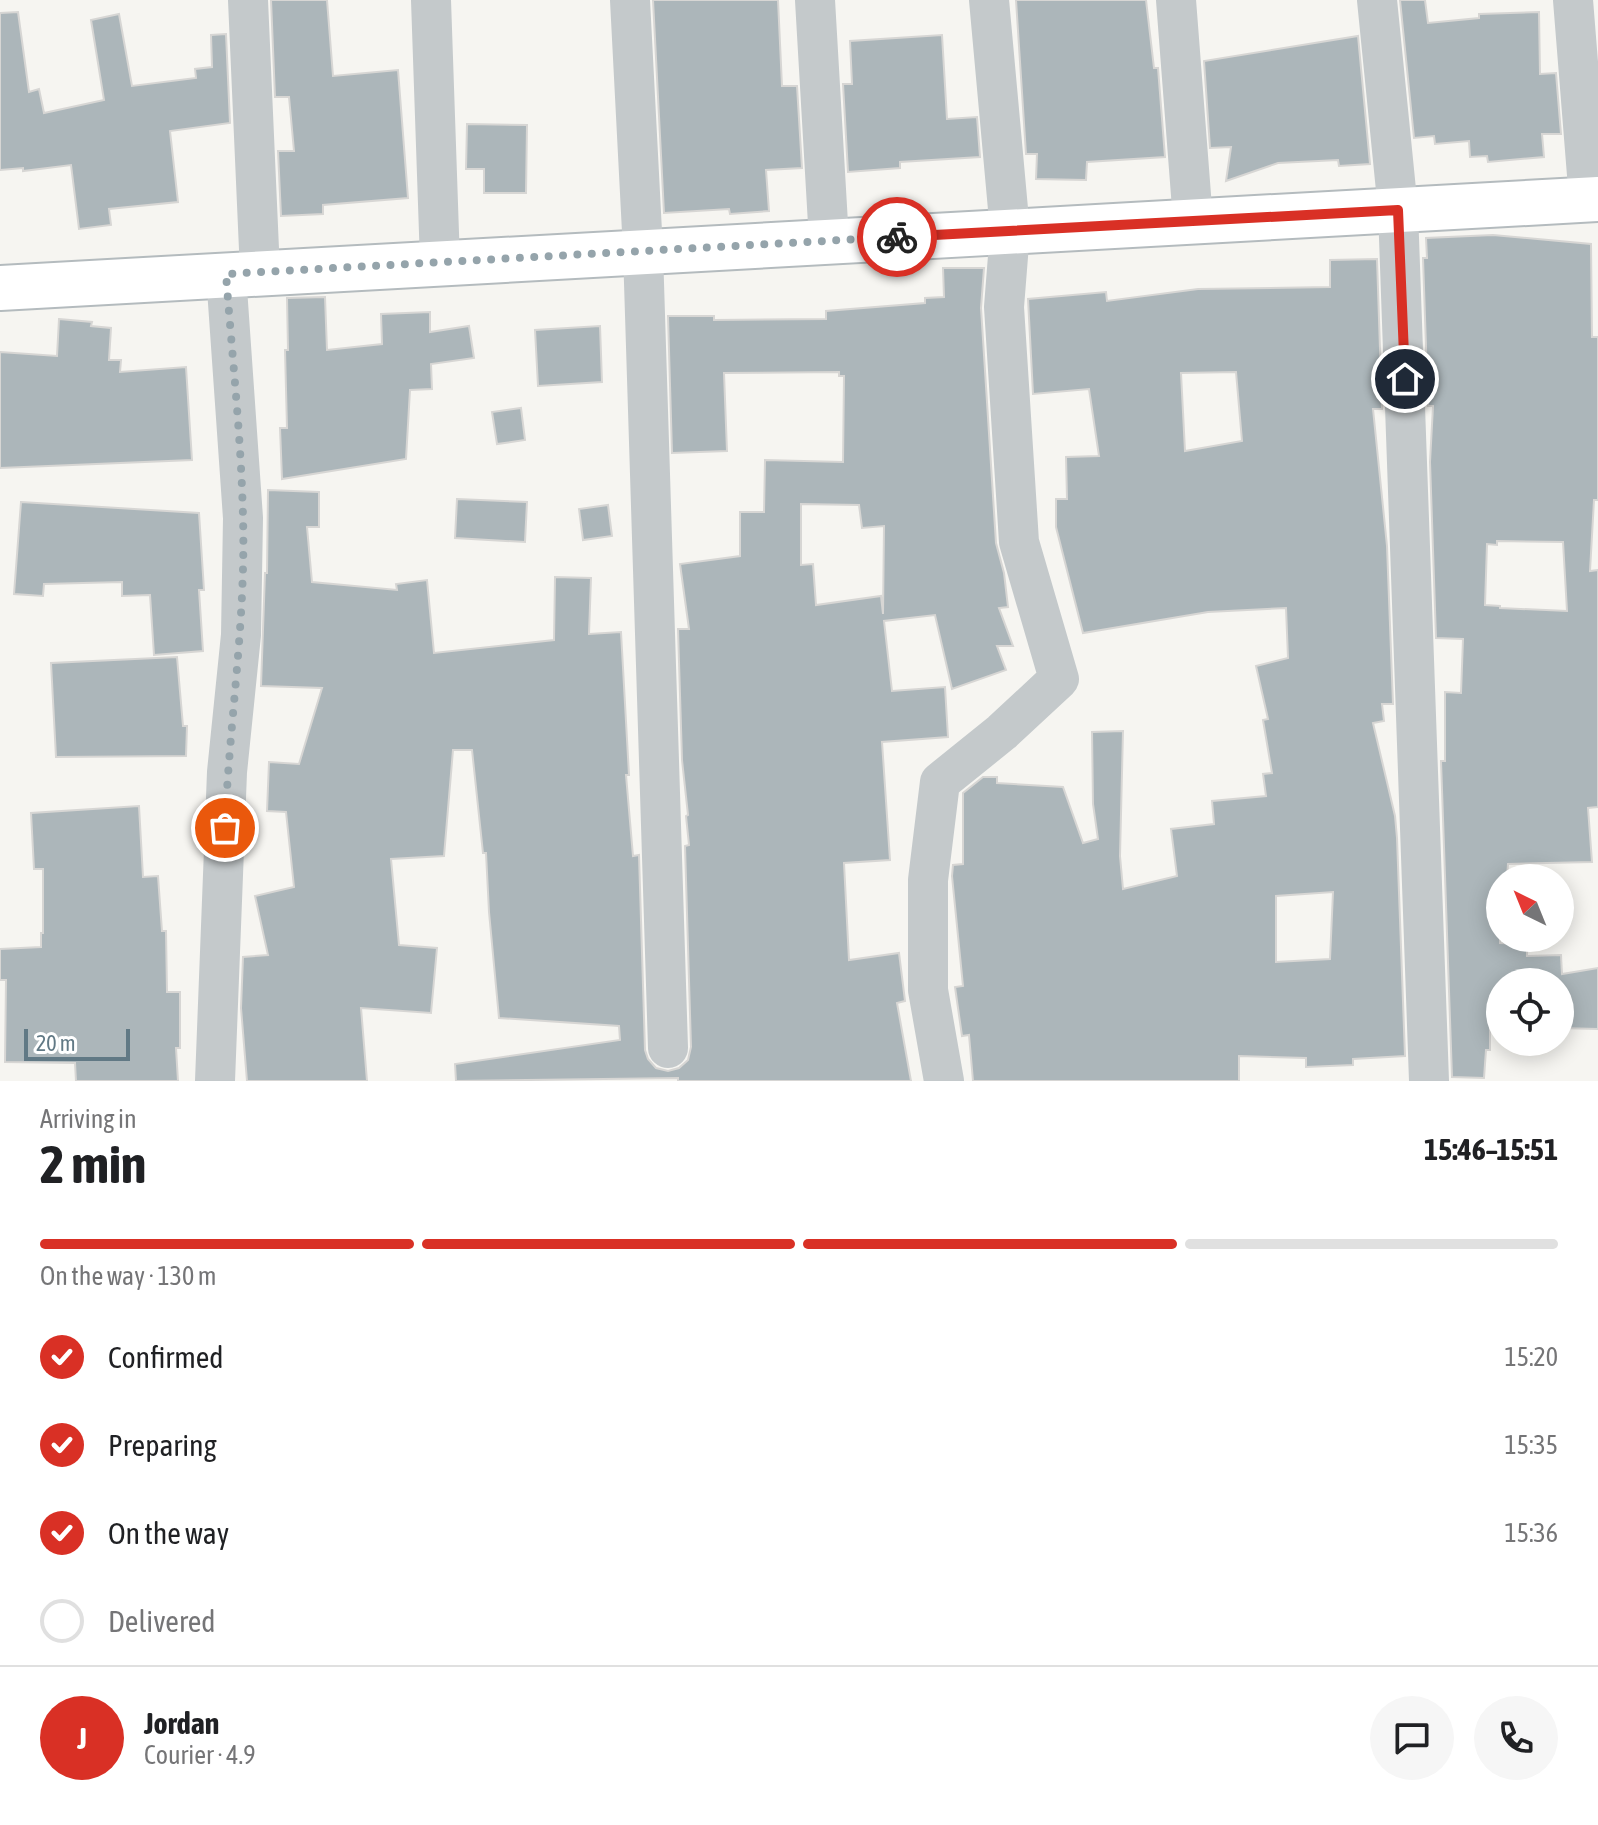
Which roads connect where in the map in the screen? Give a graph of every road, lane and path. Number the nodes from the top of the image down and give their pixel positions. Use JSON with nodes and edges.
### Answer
{"nodes":[{"id":1,"x":248,"y":0,"type":"edge"},
{"id":2,"x":431,"y":0,"type":"edge"},
{"id":3,"x":630,"y":0,"type":"edge"},
{"id":4,"x":815,"y":0,"type":"edge"},
{"id":5,"x":989,"y":0,"type":"edge"},
{"id":6,"x":1176,"y":0,"type":"edge"},
{"id":7,"x":1377,"y":0,"type":"edge"},
{"id":8,"x":1573,"y":0,"type":"edge"},
{"id":9,"x":1593,"y":199,"type":"edge"},
{"id":10,"x":1398,"y":210,"type":"junction"},
{"id":11,"x":1193,"y":221,"type":"junction"},
{"id":12,"x":1010,"y":231,"type":"junction"},
{"id":13,"x":829,"y":241,"type":"junction"},
{"id":14,"x":643,"y":251,"type":"junction"},
{"id":15,"x":440,"y":262,"type":"junction"},
{"id":16,"x":243,"y":273,"type":"junction"},
{"id":17,"x":0,"y":288,"type":"edge"},
{"id":18,"x":668,"y":1048,"type":"dead end"},
{"id":19,"x":215,"y":1081,"type":"edge"},
{"id":20,"x":944,"y":1081,"type":"edge"},
{"id":21,"x":1429,"y":1081,"type":"edge"}],
"edges":[{"from":1,"to":16,"type":"street"},
{"from":2,"to":15,"type":"street"},
{"from":3,"to":14,"type":"street"},
{"from":4,"to":13,"type":"street"},
{"from":5,"to":12,"type":"street"},
{"from":6,"to":11,"type":"street"},
{"from":7,"to":10,"type":"street"},
{"from":8,"to":9,"type":"street"},
{"from":9,"to":10,"type":"main road"},
{"from":10,"to":11,"type":"main road"},
{"from":10,"to":21,"type":"street"},
{"from":11,"to":12,"type":"main road"},
{"from":12,"to":13,"type":"main road"},
{"from":12,"to":20,"type":"street"},
{"from":13,"to":14,"type":"main road"},
{"from":14,"to":15,"type":"main road"},
{"from":14,"to":18,"type":"street"},
{"from":15,"to":16,"type":"main road"},
{"from":16,"to":17,"type":"main road"},
{"from":16,"to":19,"type":"street"}]}
